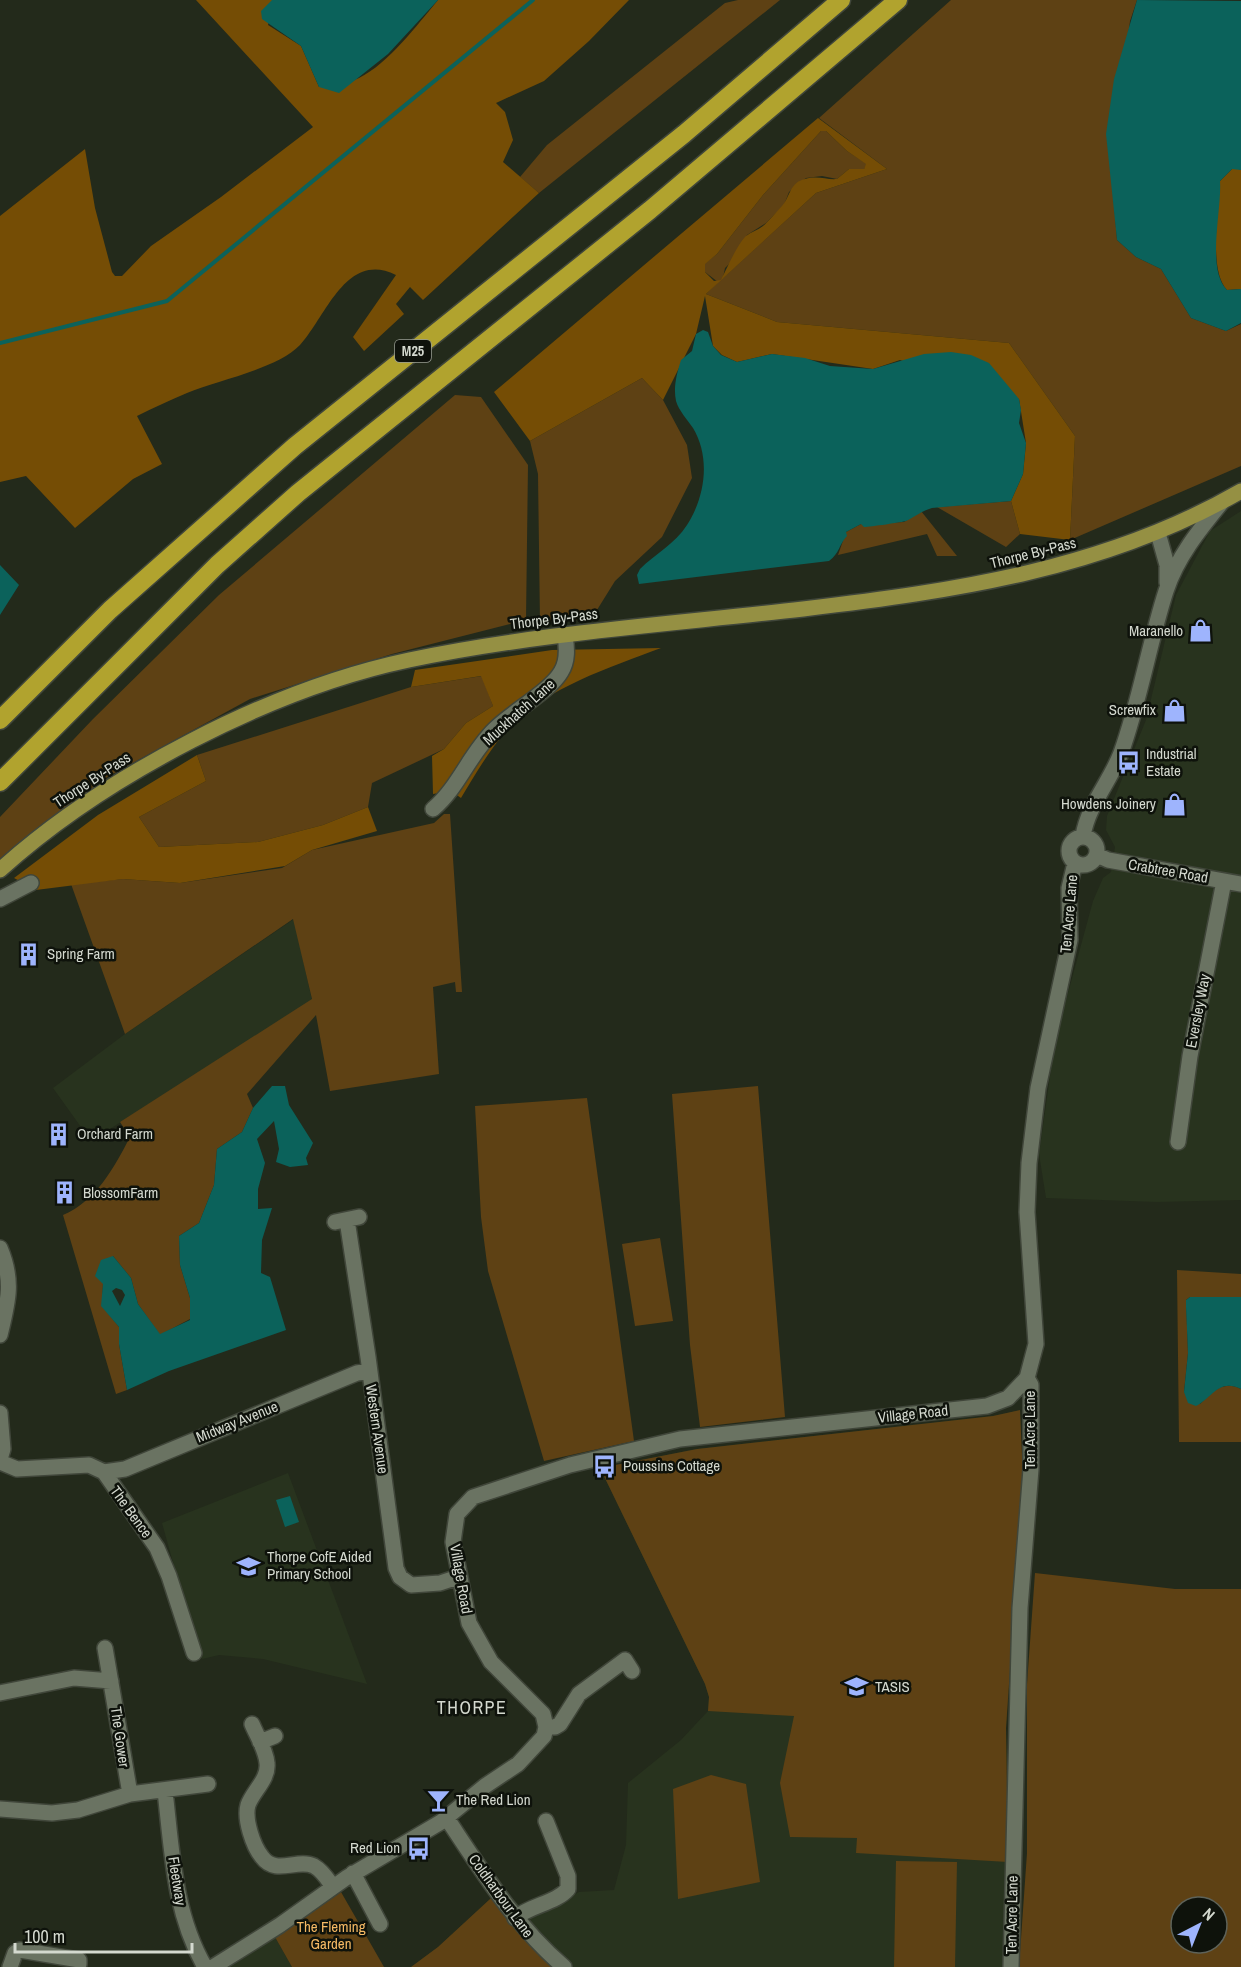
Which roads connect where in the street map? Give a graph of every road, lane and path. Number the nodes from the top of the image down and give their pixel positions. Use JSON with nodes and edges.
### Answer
{"nodes":[{"id":1,"x":841,"y":0,"type":"edge"},
{"id":2,"x":898,"y":0,"type":"edge"},
{"id":3,"x":1241,"y":491,"type":"edge"},
{"id":4,"x":1222,"y":502,"type":"junction"},
{"id":5,"x":1158,"y":533,"type":"junction"},
{"id":6,"x":1167,"y":589,"type":"junction"},
{"id":7,"x":566,"y":636,"type":"junction"},
{"id":8,"x":0,"y":720,"type":"edge"},
{"id":9,"x":0,"y":782,"type":"edge"},
{"id":10,"x":433,"y":809,"type":"dead end"},
{"id":11,"x":1083,"y":836,"type":"junction"},
{"id":12,"x":1097,"y":855,"type":"junction"},
{"id":13,"x":1075,"y":863,"type":"junction"},
{"id":14,"x":0,"y":870,"type":"edge"},
{"id":15,"x":1224,"y":881,"type":"junction"},
{"id":16,"x":31,"y":884,"type":"dead end"},
{"id":17,"x":1241,"y":884,"type":"edge"},
{"id":18,"x":0,"y":898,"type":"edge"},
{"id":19,"x":1178,"y":1142,"type":"dead end"},
{"id":20,"x":347,"y":1220,"type":"dead end"},
{"id":21,"x":0,"y":1248,"type":"edge"},
{"id":22,"x":0,"y":1335,"type":"edge"},
{"id":23,"x":369,"y":1371,"type":"junction"},
{"id":24,"x":1028,"y":1378,"type":"junction"},
{"id":25,"x":0,"y":1413,"type":"edge"},
{"id":26,"x":0,"y":1460,"type":"edge"},
{"id":27,"x":104,"y":1472,"type":"junction"},
{"id":28,"x":458,"y":1577,"type":"junction"},
{"id":29,"x":105,"y":1648,"type":"dead end"},
{"id":30,"x":194,"y":1653,"type":"dead end"},
{"id":31,"x":632,"y":1671,"type":"dead end"},
{"id":32,"x":111,"y":1681,"type":"junction"},
{"id":33,"x":0,"y":1693,"type":"edge"},
{"id":34,"x":252,"y":1724,"type":"dead end"},
{"id":35,"x":546,"y":1727,"type":"junction"},
{"id":36,"x":275,"y":1736,"type":"dead end"},
{"id":37,"x":260,"y":1742,"type":"junction"},
{"id":38,"x":208,"y":1784,"type":"dead end"},
{"id":39,"x":165,"y":1791,"type":"junction"},
{"id":40,"x":130,"y":1794,"type":"junction"},
{"id":41,"x":0,"y":1809,"type":"edge"},
{"id":42,"x":446,"y":1817,"type":"junction"},
{"id":43,"x":546,"y":1820,"type":"dead end"},
{"id":44,"x":353,"y":1873,"type":"junction"},
{"id":45,"x":333,"y":1887,"type":"junction"},
{"id":46,"x":515,"y":1918,"type":"junction"},
{"id":47,"x":380,"y":1924,"type":"dead end"},
{"id":48,"x":79,"y":1964,"type":"dead end"},
{"id":49,"x":0,"y":1965,"type":"edge"},
{"id":50,"x":8,"y":1967,"type":"edge"},
{"id":51,"x":205,"y":1967,"type":"edge"},
{"id":52,"x":213,"y":1967,"type":"edge"},
{"id":53,"x":564,"y":1967,"type":"edge"},
{"id":54,"x":1011,"y":1967,"type":"edge"}],
"edges":[{"from":1,"to":8,"type":"highway","number":"M25"},
{"from":2,"to":9,"type":"highway","number":"M25"},
{"from":3,"to":4,"type":"main road","name":"Thorpe By-Pass"},
{"from":4,"to":5,"type":"main road","name":"Thorpe By-Pass"},
{"from":4,"to":6,"type":"street"},
{"from":5,"to":6,"type":"street"},
{"from":5,"to":7,"type":"main road","name":"Thorpe By-Pass"},
{"from":6,"to":11,"type":"street"},
{"from":7,"to":10,"type":"street","name":"Muckhatch Lane"},
{"from":7,"to":14,"type":"main road","name":"Thorpe By-Pass"},
{"from":11,"to":12,"type":"street"},
{"from":11,"to":13,"type":"street"},
{"from":12,"to":13,"type":"street"},
{"from":12,"to":15,"type":"street","name":"Crabtree Road"},
{"from":13,"to":24,"type":"street","name":"Ten Acre Lane"},
{"from":15,"to":17,"type":"street","name":"Crabtree Road"},
{"from":15,"to":19,"type":"street","name":"Eversley Way"},
{"from":16,"to":18,"type":"street"},
{"from":20,"to":23,"type":"street","name":"Western Avenue"},
{"from":21,"to":22,"type":"street"},
{"from":23,"to":27,"type":"street","name":"Midway Avenue"},
{"from":23,"to":28,"type":"street","name":"Western Avenue"},
{"from":24,"to":28,"type":"street","name":"Village Road"},
{"from":24,"to":54,"type":"street","name":"Ten Acre Lane"},
{"from":25,"to":26,"type":"street"},
{"from":26,"to":27,"type":"street","name":"The Bence"},
{"from":27,"to":30,"type":"street","name":"The Bence"},
{"from":28,"to":35,"type":"street","name":"Village Road"},
{"from":29,"to":32,"type":"street","name":"The Gower"},
{"from":31,"to":35,"type":"street"},
{"from":32,"to":33,"type":"street"},
{"from":32,"to":40,"type":"street","name":"The Gower"},
{"from":34,"to":37,"type":"street"},
{"from":35,"to":42,"type":"street"},
{"from":36,"to":37,"type":"street"},
{"from":37,"to":45,"type":"street"},
{"from":38,"to":39,"type":"street"},
{"from":39,"to":40,"type":"street"},
{"from":39,"to":51,"type":"street","name":"Fleetway"},
{"from":40,"to":41,"type":"street"},
{"from":42,"to":44,"type":"street"},
{"from":42,"to":46,"type":"street","name":"Coldharbour Lane"},
{"from":43,"to":46,"type":"street"},
{"from":44,"to":45,"type":"street"},
{"from":44,"to":47,"type":"street"},
{"from":45,"to":52,"type":"street"},
{"from":46,"to":53,"type":"street","name":"Coldharbour Lane"},
{"from":48,"to":50,"type":"street"},
{"from":49,"to":50,"type":"street"}]}
